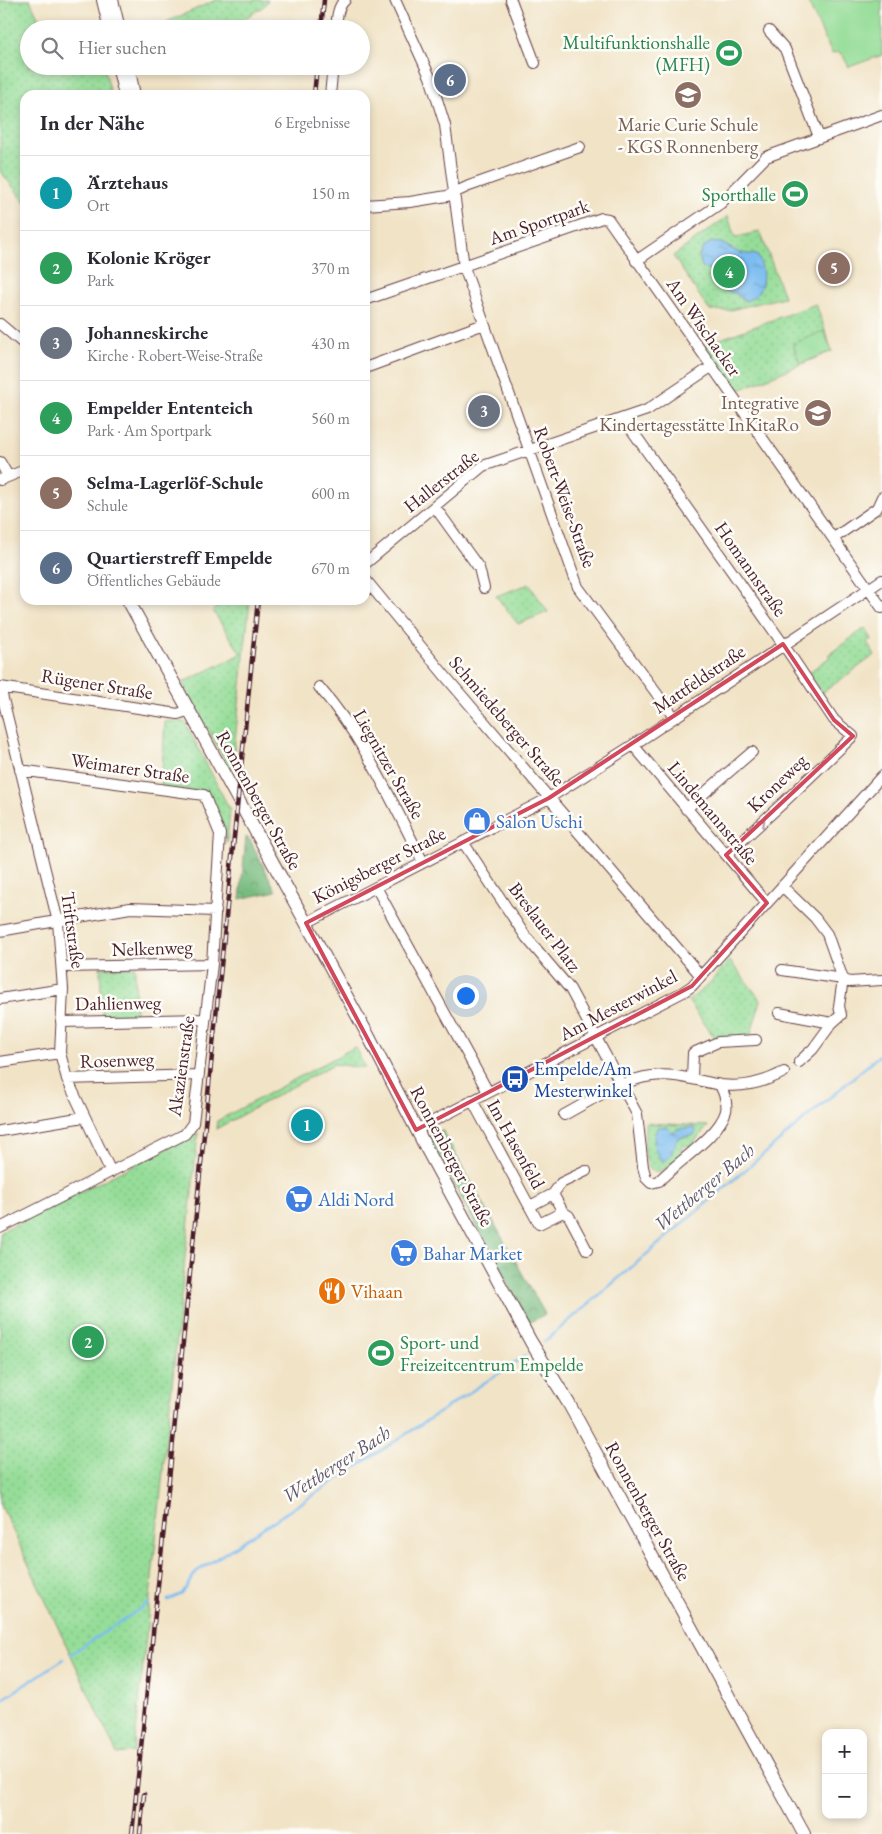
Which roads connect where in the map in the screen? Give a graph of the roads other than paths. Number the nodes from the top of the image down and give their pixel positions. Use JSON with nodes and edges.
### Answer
{"nodes":[{"id":1,"x":103,"y":0,"type":"edge"},
{"id":2,"x":112,"y":0,"type":"edge"},
{"id":3,"x":345,"y":0,"type":"edge"},
{"id":4,"x":396,"y":0,"type":"edge"},
{"id":5,"x":511,"y":0,"type":"edge"},
{"id":6,"x":108,"y":20,"type":"edge"},
{"id":7,"x":117,"y":20,"type":"edge"},
{"id":8,"x":337,"y":20,"type":"edge"},
{"id":9,"x":769,"y":31,"type":"dead end"},
{"id":10,"x":535,"y":63,"type":"dead end"},
{"id":11,"x":120,"y":75,"type":"edge"},
{"id":12,"x":130,"y":75,"type":"edge"},
{"id":13,"x":332,"y":75,"type":"edge"},
{"id":14,"x":124,"y":90,"type":"edge"},
{"id":15,"x":133,"y":90,"type":"edge"},
{"id":16,"x":331,"y":90,"type":"edge"},
{"id":17,"x":882,"y":115,"type":"edge"},
{"id":18,"x":819,"y":137,"type":"junction"},
{"id":19,"x":580,"y":147,"type":"dead end"},
{"id":20,"x":454,"y":193,"type":"junction"},
{"id":21,"x":370,"y":205,"type":"edge"},
{"id":22,"x":636,"y":261,"type":"junction"},
{"id":23,"x":464,"y":267,"type":"junction"},
{"id":24,"x":370,"y":298,"type":"edge"},
{"id":25,"x":0,"y":324,"type":"edge"},
{"id":26,"x":484,"y":324,"type":"junction"},
{"id":27,"x":20,"y":341,"type":"edge"},
{"id":28,"x":370,"y":366,"type":"edge"},
{"id":29,"x":711,"y":367,"type":"junction"},
{"id":30,"x":624,"y":419,"type":"junction"},
{"id":31,"x":529,"y":450,"type":"junction"},
{"id":32,"x":0,"y":462,"type":"edge"},
{"id":33,"x":20,"y":472,"type":"edge"},
{"id":34,"x":4,"y":478,"type":"edge"},
{"id":35,"x":882,"y":497,"type":"edge"},
{"id":36,"x":435,"y":506,"type":"junction"},
{"id":37,"x":834,"y":538,"type":"junction"},
{"id":38,"x":370,"y":560,"type":"edge"},
{"id":39,"x":882,"y":580,"type":"edge"},
{"id":40,"x":370,"y":585,"type":"edge"},
{"id":41,"x":484,"y":588,"type":"dead end"},
{"id":42,"x":868,"y":588,"type":"junction"},
{"id":43,"x":131,"y":605,"type":"edge"},
{"id":44,"x":882,"y":608,"type":"edge"},
{"id":45,"x":783,"y":644,"type":"junction"},
{"id":46,"x":0,"y":687,"type":"edge"},
{"id":47,"x":319,"y":687,"type":"dead end"},
{"id":48,"x":189,"y":710,"type":"junction"},
{"id":49,"x":674,"y":716,"type":"junction"},
{"id":50,"x":853,"y":736,"type":"joint"},
{"id":51,"x":633,"y":745,"type":"junction"},
{"id":52,"x":752,"y":752,"type":"dead end"},
{"id":53,"x":20,"y":770,"type":"junction"},
{"id":54,"x":882,"y":776,"type":"edge"},
{"id":55,"x":549,"y":798,"type":"junction"},
{"id":56,"x":686,"y":809,"type":"junction"},
{"id":57,"x":216,"y":824,"type":"joint"},
{"id":58,"x":463,"y":842,"type":"junction"},
{"id":59,"x":726,"y":855,"type":"junction"},
{"id":60,"x":423,"y":862,"type":"junction"},
{"id":61,"x":376,"y":886,"type":"junction"},
{"id":62,"x":782,"y":886,"type":"junction"},
{"id":63,"x":767,"y":903,"type":"junction"},
{"id":64,"x":216,"y":911,"type":"junction"},
{"id":65,"x":58,"y":922,"type":"junction"},
{"id":66,"x":306,"y":923,"type":"junction"},
{"id":67,"x":0,"y":931,"type":"edge"},
{"id":68,"x":212,"y":964,"type":"junction"},
{"id":69,"x":62,"y":967,"type":"junction"},
{"id":70,"x":782,"y":970,"type":"dead end"},
{"id":71,"x":701,"y":976,"type":"junction"},
{"id":72,"x":843,"y":979,"type":"junction"},
{"id":73,"x":882,"y":980,"type":"edge"},
{"id":74,"x":63,"y":989,"type":"junction"},
{"id":75,"x":0,"y":998,"type":"edge"},
{"id":76,"x":779,"y":1013,"type":"dead end"},
{"id":77,"x":205,"y":1019,"type":"junction"},
{"id":78,"x":61,"y":1022,"type":"junction"},
{"id":79,"x":832,"y":1022,"type":"junction"},
{"id":80,"x":595,"y":1037,"type":"junction"},
{"id":81,"x":756,"y":1040,"type":"dead end"},
{"id":82,"x":60,"y":1053,"type":"junction"},
{"id":83,"x":0,"y":1062,"type":"edge"},
{"id":84,"x":799,"y":1062,"type":"dead end"},
{"id":85,"x":784,"y":1072,"type":"dead end"},
{"id":86,"x":199,"y":1075,"type":"junction"},
{"id":87,"x":692,"y":1078,"type":"junction"},
{"id":88,"x":67,"y":1079,"type":"junction"},
{"id":89,"x":621,"y":1085,"type":"junction"},
{"id":90,"x":720,"y":1085,"type":"junction"},
{"id":91,"x":488,"y":1092,"type":"junction"},
{"id":92,"x":472,"y":1100,"type":"junction"},
{"id":93,"x":564,"y":1115,"type":"dead end"},
{"id":94,"x":84,"y":1117,"type":"junction"},
{"id":95,"x":416,"y":1130,"type":"junction"},
{"id":96,"x":0,"y":1131,"type":"edge"},
{"id":97,"x":586,"y":1171,"type":"dead end"},
{"id":98,"x":111,"y":1172,"type":"junction"},
{"id":99,"x":553,"y":1194,"type":"junction"},
{"id":100,"x":530,"y":1206,"type":"junction"},
{"id":101,"x":563,"y":1212,"type":"junction"},
{"id":102,"x":0,"y":1215,"type":"edge"},
{"id":103,"x":2,"y":1227,"type":"edge"},
{"id":104,"x":587,"y":1250,"type":"dead end"},
{"id":105,"x":804,"y":1834,"type":"edge"}],
"edges":[{"from":1,"to":6,"type":"street"},
{"from":2,"to":7,"type":"street"},
{"from":3,"to":8,"type":"street"},
{"from":4,"to":20,"type":"street","name":"Robert-Weise-Straße"},
{"from":5,"to":10,"type":"street"},
{"from":9,"to":18,"type":"street"},
{"from":11,"to":14,"type":"street"},
{"from":12,"to":15,"type":"street"},
{"from":13,"to":16,"type":"street"},
{"from":17,"to":18,"type":"street"},
{"from":18,"to":22,"type":"street"},
{"from":19,"to":20,"type":"street"},
{"from":20,"to":21,"type":"street"},
{"from":20,"to":23,"type":"street","name":"Robert-Weise-Straße"},
{"from":22,"to":23,"type":"street","name":"Am Sportpark"},
{"from":22,"to":29,"type":"street","name":"Am Wischacker"},
{"from":23,"to":24,"type":"street","name":"Am Sportpark"},
{"from":23,"to":26,"type":"street","name":"Robert-Weise-Straße"},
{"from":25,"to":27,"type":"street"},
{"from":26,"to":28,"type":"street"},
{"from":26,"to":31,"type":"street","name":"Robert-Weise-Straße"},
{"from":29,"to":30,"type":"street","name":"Hallerstraße"},
{"from":29,"to":37,"type":"street","name":"Am Wischacker"},
{"from":30,"to":31,"type":"street","name":"Hallerstraße"},
{"from":30,"to":45,"type":"street","name":"Homannstraße"},
{"from":31,"to":36,"type":"street","name":"Hallerstraße"},
{"from":31,"to":49,"type":"street","name":"Robert-Weise-Straße"},
{"from":32,"to":34,"type":"street"},
{"from":33,"to":34,"type":"street"},
{"from":35,"to":37,"type":"street"},
{"from":36,"to":38,"type":"street","name":"Hallerstraße"},
{"from":36,"to":41,"type":"street"},
{"from":37,"to":42,"type":"street","name":"Am Wischacker"},
{"from":39,"to":42,"type":"street","name":"Mattfeldstraße"},
{"from":40,"to":55,"type":"street","name":"Schmiedeberger Straße"},
{"from":42,"to":44,"type":"street","name":"Am Wischacker"},
{"from":42,"to":45,"type":"street","name":"Mattfeldstraße"},
{"from":43,"to":48,"type":"street","name":"Ronnenberger Straße"},
{"from":45,"to":49,"type":"street","name":"Mattfeldstraße"},
{"from":45,"to":50,"type":"street","name":"Homannstraße"},
{"from":46,"to":48,"type":"street","name":"Rügener Straße"},
{"from":46,"to":53,"type":"street","name":"Triftstraße"},
{"from":47,"to":60,"type":"street","name":"Liegnitzer Straße"},
{"from":48,"to":66,"type":"street","name":"Ronnenberger Straße"},
{"from":49,"to":51,"type":"street","name":"Mattfeldstraße"},
{"from":59,"to":50,"type":"street","name":"Kroneweg","one_way":true},
{"from":51,"to":55,"type":"street","name":"Mattfeldstraße"},
{"from":51,"to":56,"type":"street","name":"Lindemannstraße"},
{"from":52,"to":56,"type":"street"},
{"from":53,"to":57,"type":"street","name":"Weimarer Straße"},
{"from":53,"to":65,"type":"street","name":"Triftstraße"},
{"from":54,"to":62,"type":"street","name":"Am Mesterwinkel"},
{"from":55,"to":58,"type":"street","name":"Königsberger Straße"},
{"from":55,"to":71,"type":"street","name":"Schmiedeberger Straße"},
{"from":56,"to":59,"type":"street","name":"Lindemannstraße"},
{"from":57,"to":64,"type":"street","name":"Akazienstraße"},
{"from":58,"to":60,"type":"street","name":"Königsberger Straße"},
{"from":58,"to":80,"type":"street","name":"Breslauer Platz"},
{"from":59,"to":63,"type":"street","name":"Lindemannstraße"},
{"from":60,"to":61,"type":"street","name":"Königsberger Straße"},
{"from":61,"to":66,"type":"street","name":"Königsberger Straße"},
{"from":61,"to":91,"type":"street"},
{"from":62,"to":63,"type":"street","name":"Am Mesterwinkel"},
{"from":62,"to":72,"type":"street"},
{"from":63,"to":71,"type":"street","name":"Am Mesterwinkel"},
{"from":64,"to":65,"type":"street"},
{"from":64,"to":68,"type":"street","name":"Akazienstraße"},
{"from":65,"to":67,"type":"street"},
{"from":65,"to":69,"type":"street","name":"Triftstraße"},
{"from":66,"to":95,"type":"street","name":"Ronnenberger Straße"},
{"from":68,"to":69,"type":"street","name":"Nelkenweg"},
{"from":68,"to":77,"type":"street","name":"Akazienstraße"},
{"from":69,"to":74,"type":"street","name":"Triftstraße"},
{"from":70,"to":72,"type":"street"},
{"from":71,"to":80,"type":"street","name":"Am Mesterwinkel"},
{"from":72,"to":73,"type":"street"},
{"from":72,"to":79,"type":"street"},
{"from":74,"to":75,"type":"street"},
{"from":74,"to":78,"type":"street","name":"Triftstraße"},
{"from":76,"to":79,"type":"street"},
{"from":77,"to":78,"type":"street","name":"Dahlienweg"},
{"from":77,"to":86,"type":"street","name":"Akazienstraße"},
{"from":78,"to":82,"type":"street","name":"Triftstraße"},
{"from":79,"to":84,"type":"street"},
{"from":80,"to":89,"type":"street","name":"Breslauer Platz"},
{"from":80,"to":91,"type":"street","name":"Am Mesterwinkel"},
{"from":81,"to":87,"type":"street"},
{"from":82,"to":83,"type":"street"},
{"from":82,"to":88,"type":"street","name":"Triftstraße"},
{"from":85,"to":90,"type":"street"},
{"from":86,"to":88,"type":"street","name":"Rosenweg"},
{"from":86,"to":98,"type":"street","name":"Akazienstraße"},
{"from":87,"to":89,"type":"street"},
{"from":87,"to":90,"type":"street"},
{"from":88,"to":94,"type":"street","name":"Triftstraße"},
{"from":89,"to":90,"type":"street","name":"Breslauer Platz"},
{"from":89,"to":93,"type":"street"},
{"from":91,"to":92,"type":"street","name":"Am Mesterwinkel"},
{"from":92,"to":95,"type":"street","name":"Am Mesterwinkel"},
{"from":92,"to":100,"type":"street","name":"Im Hasenfeld"},
{"from":94,"to":96,"type":"street"},
{"from":94,"to":98,"type":"street","name":"Triftstraße"},
{"from":95,"to":105,"type":"street","name":"Ronnenberger Straße"},
{"from":97,"to":99,"type":"street","name":"Im Hasenfeld"},
{"from":98,"to":103,"type":"street","name":"Akazienstraße"},
{"from":99,"to":100,"type":"street","name":"Im Hasenfeld"},
{"from":99,"to":101,"type":"street","name":"Im Hasenfeld"},
{"from":100,"to":101,"type":"street","name":"Im Hasenfeld"},
{"from":101,"to":104,"type":"street","name":"Im Hasenfeld"},
{"from":102,"to":103,"type":"street"}]}
